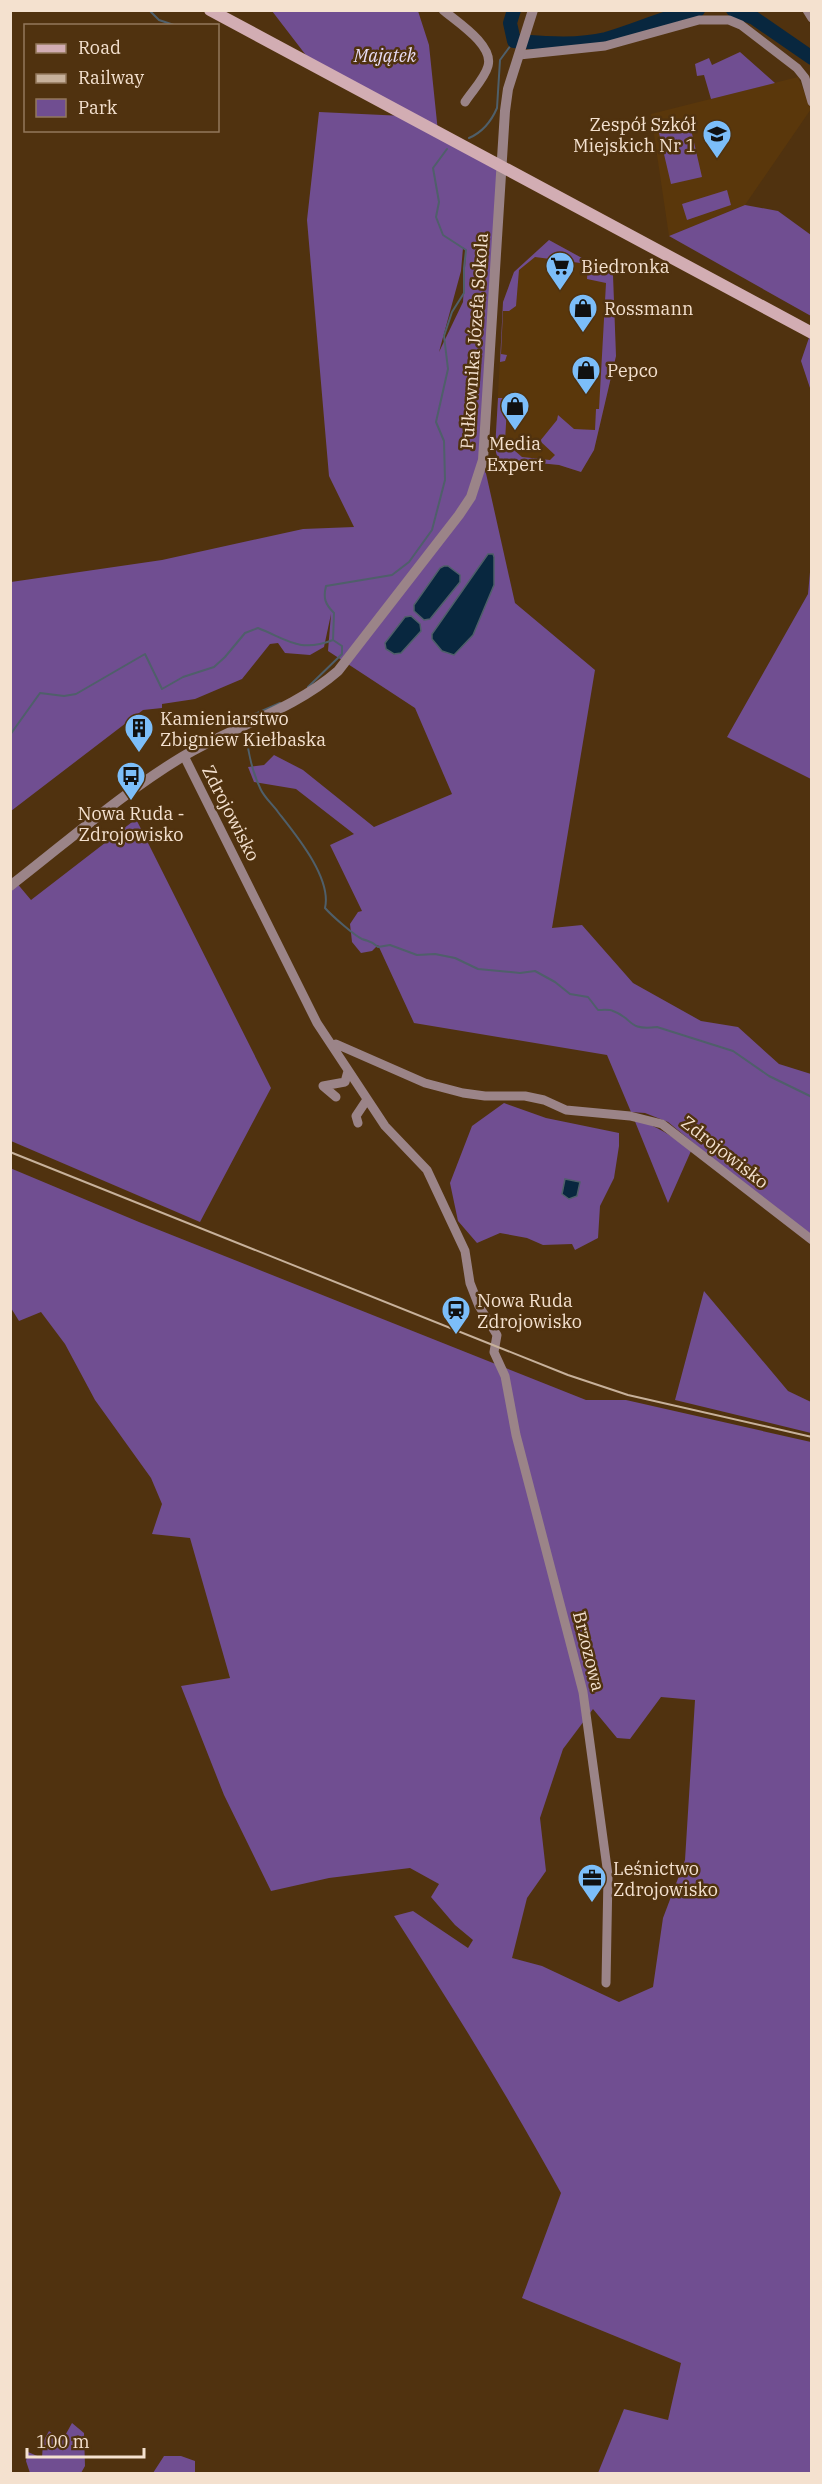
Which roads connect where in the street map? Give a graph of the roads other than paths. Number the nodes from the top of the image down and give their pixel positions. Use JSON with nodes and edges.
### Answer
{"nodes":[{"id":1,"x":210,"y":10,"type":"edge"},
{"id":2,"x":443,"y":10,"type":"edge"},
{"id":3,"x":533,"y":10,"type":"edge"},
{"id":4,"x":807,"y":10,"type":"edge"},
{"id":5,"x":812,"y":18,"type":"edge"},
{"id":6,"x":520,"y":52,"type":"junction"},
{"id":7,"x":465,"y":102,"type":"dead end"},
{"id":8,"x":812,"y":102,"type":"edge"},
{"id":9,"x":502,"y":167,"type":"junction"},
{"id":10,"x":812,"y":333,"type":"edge"},
{"id":11,"x":183,"y":756,"type":"junction"},
{"id":12,"x":10,"y":886,"type":"edge"},
{"id":13,"x":333,"y":1045,"type":"junction"},
{"id":14,"x":348,"y":1071,"type":"junction"},
{"id":15,"x":336,"y":1097,"type":"dead end"},
{"id":16,"x":366,"y":1101,"type":"junction"},
{"id":17,"x":358,"y":1123,"type":"dead end"},
{"id":18,"x":812,"y":1240,"type":"edge"},
{"id":19,"x":497,"y":1335,"type":"joint"},
{"id":20,"x":606,"y":1983,"type":"dead end"}],
"edges":[{"from":1,"to":9,"type":"main road"},
{"from":2,"to":7,"type":"street"},
{"from":3,"to":6,"type":"street","name":"Pułkownika Józefa Sokola"},
{"from":4,"to":5,"type":"street"},
{"from":6,"to":8,"type":"street"},
{"from":6,"to":9,"type":"street","name":"Pułkownika Józefa Sokola"},
{"from":9,"to":10,"type":"main road"},
{"from":9,"to":11,"type":"street","name":"Pułkownika Józefa Sokola"},
{"from":11,"to":12,"type":"street","name":"Zdrojowisko"},
{"from":11,"to":13,"type":"street","name":"Zdrojowisko"},
{"from":13,"to":14,"type":"street","name":"Zdrojowisko"},
{"from":13,"to":18,"type":"street","name":"Zdrojowisko"},
{"from":14,"to":15,"type":"street"},
{"from":14,"to":16,"type":"street","name":"Zdrojowisko"},
{"from":16,"to":17,"type":"street"},
{"from":16,"to":19,"type":"street","name":"Zdrojowisko"},
{"from":19,"to":20,"type":"street","name":"Brzozowa"}]}
